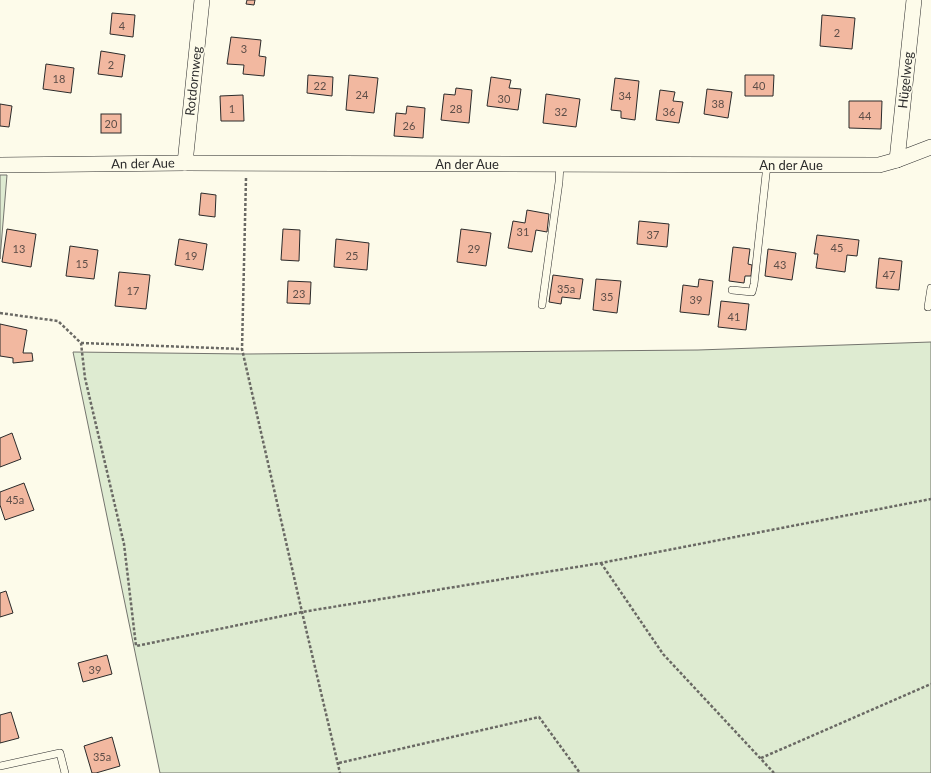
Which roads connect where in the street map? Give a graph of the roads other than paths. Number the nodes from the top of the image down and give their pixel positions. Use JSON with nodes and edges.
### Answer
{"nodes":[{"id":1,"x":202,"y":0,"type":"edge"},
{"id":2,"x":914,"y":0,"type":"edge"},
{"id":3,"x":931,"y":148,"type":"edge"},
{"id":4,"x":897,"y":160,"type":"junction"},
{"id":5,"x":185,"y":163,"type":"junction"},
{"id":6,"x":560,"y":164,"type":"junction"},
{"id":7,"x":767,"y":164,"type":"junction"},
{"id":8,"x":0,"y":165,"type":"edge"},
{"id":9,"x":931,"y":288,"type":"edge"},
{"id":10,"x":732,"y":290,"type":"dead end"},
{"id":11,"x":542,"y":305,"type":"dead end"},
{"id":12,"x":928,"y":307,"type":"dead end"},
{"id":13,"x":0,"y":766,"type":"edge"},
{"id":14,"x":65,"y":773,"type":"edge"}],
"edges":[{"from":1,"to":5,"type":"street","name":"Rotdornweg"},
{"from":2,"to":4,"type":"street","name":"Hügelweg"},
{"from":3,"to":4,"type":"street","name":"An der Aue"},
{"from":4,"to":7,"type":"street","name":"An der Aue"},
{"from":5,"to":6,"type":"street","name":"An der Aue"},
{"from":5,"to":8,"type":"street","name":"An der Aue"},
{"from":6,"to":7,"type":"street","name":"An der Aue"},
{"from":6,"to":11,"type":"lane"},
{"from":7,"to":10,"type":"lane"},
{"from":9,"to":12,"type":"lane"},
{"from":13,"to":14,"type":"lane"}]}
